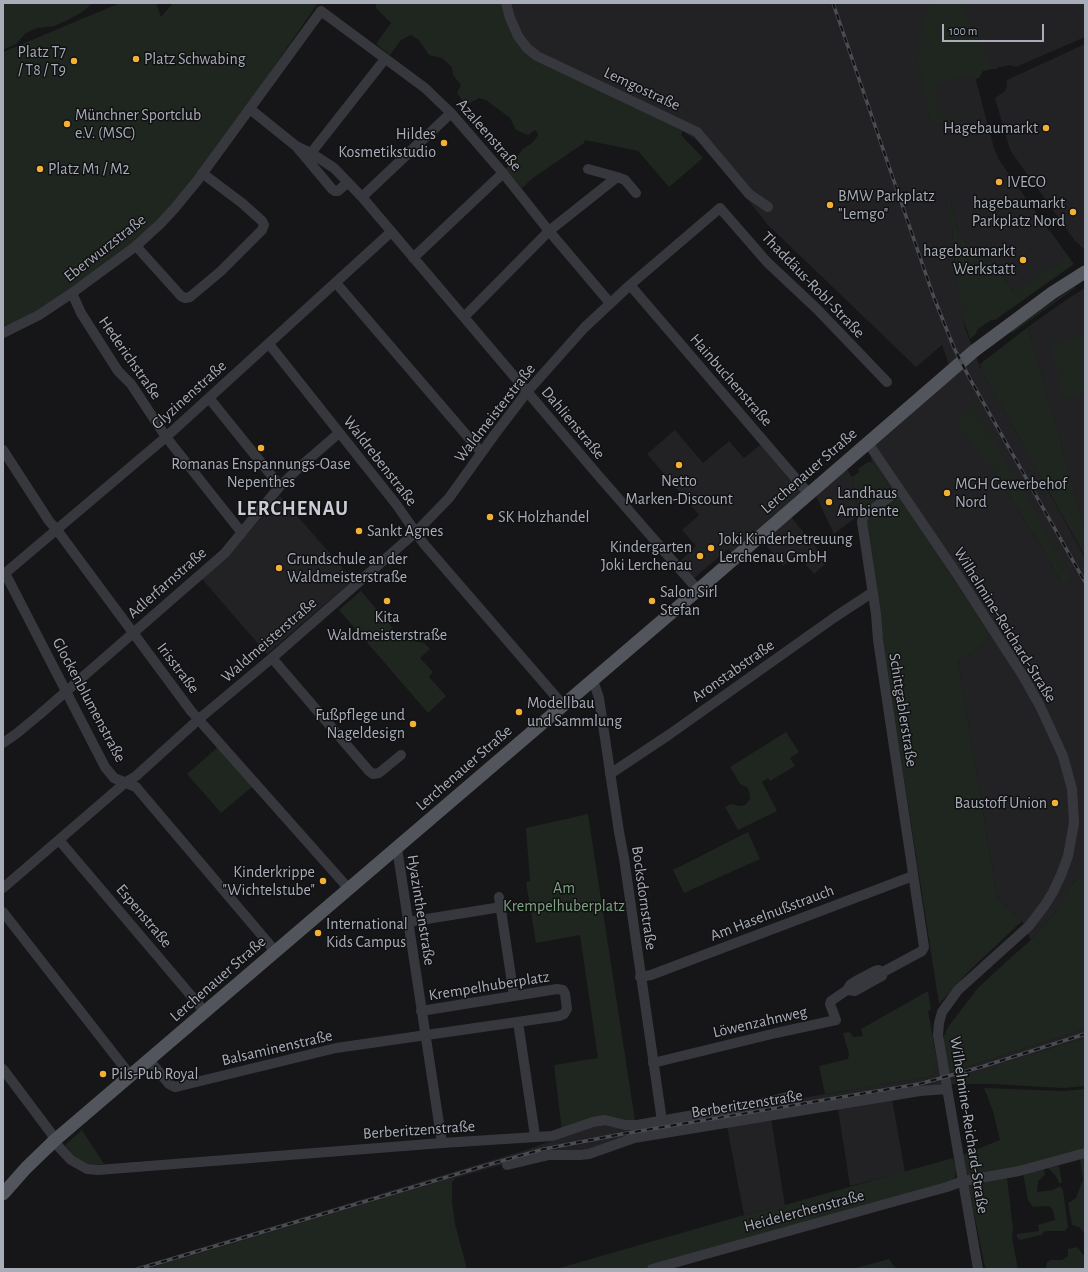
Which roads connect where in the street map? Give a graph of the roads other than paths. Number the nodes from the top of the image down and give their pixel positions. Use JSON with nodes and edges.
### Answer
{"nodes":[{"id":1,"x":506,"y":3,"type":"edge"},
{"id":2,"x":320,"y":11,"type":"joint"},
{"id":3,"x":386,"y":59,"type":"junction"},
{"id":4,"x":250,"y":109,"type":"junction"},
{"id":5,"x":451,"y":113,"type":"junction"},
{"id":6,"x":296,"y":146,"type":"junction"},
{"id":7,"x":311,"y":153,"type":"junction"},
{"id":8,"x":588,"y":169,"type":"dead end"},
{"id":9,"x":202,"y":173,"type":"junction"},
{"id":10,"x":503,"y":173,"type":"junction"},
{"id":11,"x":616,"y":177,"type":"junction"},
{"id":12,"x":348,"y":182,"type":"junction"},
{"id":13,"x":636,"y":194,"type":"dead end"},
{"id":14,"x":362,"y":198,"type":"junction"},
{"id":15,"x":768,"y":207,"type":"dead end"},
{"id":16,"x":720,"y":208,"type":"joint"},
{"id":17,"x":391,"y":232,"type":"junction"},
{"id":18,"x":549,"y":232,"type":"junction"},
{"id":19,"x":136,"y":246,"type":"junction"},
{"id":20,"x":413,"y":258,"type":"junction"},
{"id":21,"x":1085,"y":272,"type":"edge"},
{"id":22,"x":336,"y":283,"type":"junction"},
{"id":23,"x":630,"y":285,"type":"junction"},
{"id":24,"x":72,"y":293,"type":"junction"},
{"id":25,"x":610,"y":304,"type":"junction"},
{"id":26,"x":464,"y":317,"type":"junction"},
{"id":27,"x":3,"y":333,"type":"edge"},
{"id":28,"x":269,"y":344,"type":"junction"},
{"id":29,"x":887,"y":382,"type":"dead end"},
{"id":30,"x":527,"y":392,"type":"junction"},
{"id":31,"x":209,"y":398,"type":"junction"},
{"id":32,"x":339,"y":433,"type":"junction"},
{"id":33,"x":166,"y":437,"type":"junction"},
{"id":34,"x":868,"y":443,"type":"junction"},
{"id":35,"x":3,"y":450,"type":"edge"},
{"id":36,"x":482,"y":452,"type":"junction"},
{"id":37,"x":280,"y":486,"type":"junction"},
{"id":38,"x":899,"y":490,"type":"junction"},
{"id":39,"x":809,"y":494,"type":"junction"},
{"id":40,"x":57,"y":530,"type":"junction"},
{"id":41,"x":416,"y":532,"type":"junction"},
{"id":42,"x":242,"y":533,"type":"junction"},
{"id":43,"x":4,"y":574,"type":"edge"},
{"id":44,"x":698,"y":590,"type":"junction"},
{"id":45,"x":873,"y":592,"type":"junction"},
{"id":46,"x":133,"y":633,"type":"junction"},
{"id":47,"x":272,"y":658,"type":"junction"},
{"id":48,"x":593,"y":680,"type":"junction"},
{"id":49,"x":67,"y":691,"type":"junction"},
{"id":50,"x":563,"y":705,"type":"junction"},
{"id":51,"x":199,"y":719,"type":"junction"},
{"id":52,"x":3,"y":743,"type":"edge"},
{"id":53,"x":401,"y":755,"type":"dead end"},
{"id":54,"x":610,"y":774,"type":"junction"},
{"id":55,"x":126,"y":782,"type":"junction"},
{"id":56,"x":59,"y":840,"type":"junction"},
{"id":57,"x":397,"y":848,"type":"junction"},
{"id":58,"x":913,"y":876,"type":"junction"},
{"id":59,"x":3,"y":888,"type":"edge"},
{"id":60,"x":349,"y":889,"type":"junction"},
{"id":61,"x":3,"y":912,"type":"edge"},
{"id":62,"x":408,"y":922,"type":"junction"},
{"id":63,"x":922,"y":951,"type":"joint"},
{"id":64,"x":274,"y":953,"type":"junction"},
{"id":65,"x":640,"y":977,"type":"junction"},
{"id":66,"x":514,"y":996,"type":"junction"},
{"id":67,"x":205,"y":1012,"type":"junction"},
{"id":68,"x":422,"y":1012,"type":"junction"},
{"id":69,"x":518,"y":1022,"type":"junction"},
{"id":70,"x":425,"y":1035,"type":"junction"},
{"id":71,"x":149,"y":1060,"type":"junction"},
{"id":72,"x":653,"y":1063,"type":"junction"},
{"id":73,"x":3,"y":1069,"type":"edge"},
{"id":74,"x":131,"y":1076,"type":"junction"},
{"id":75,"x":947,"y":1089,"type":"junction"},
{"id":76,"x":791,"y":1096,"type":"dead end"},
{"id":77,"x":662,"y":1121,"type":"junction"},
{"id":78,"x":535,"y":1136,"type":"junction"},
{"id":79,"x":55,"y":1140,"type":"junction"},
{"id":80,"x":442,"y":1143,"type":"junction"},
{"id":81,"x":1085,"y":1153,"type":"edge"},
{"id":82,"x":507,"y":1165,"type":"dead end"},
{"id":83,"x":963,"y":1181,"type":"junction"},
{"id":84,"x":3,"y":1194,"type":"edge"},
{"id":85,"x":652,"y":1269,"type":"edge"},
{"id":86,"x":978,"y":1269,"type":"edge"}],
"edges":[{"from":1,"to":15,"type":"street","name":"Lemgostraße"},
{"from":2,"to":3,"type":"street","name":"Azaleenstraße"},
{"from":2,"to":4,"type":"street","name":"Eberwurzstraße"},
{"from":3,"to":5,"type":"street","name":"Azaleenstraße"},
{"from":3,"to":7,"type":"street"},
{"from":4,"to":6,"type":"street","name":"Dahlienstraße"},
{"from":4,"to":9,"type":"street","name":"Eberwurzstraße"},
{"from":5,"to":10,"type":"street","name":"Azaleenstraße"},
{"from":5,"to":14,"type":"street"},
{"from":6,"to":7,"type":"street","name":"Dahlienstraße"},
{"from":6,"to":12,"type":"street","name":"Dahlienstraße"},
{"from":7,"to":12,"type":"street","name":"Dahlienstraße"},
{"from":8,"to":11,"type":"street"},
{"from":9,"to":19,"type":"street","name":"Eberwurzstraße"},
{"from":9,"to":19,"type":"street"},
{"from":10,"to":18,"type":"street","name":"Azaleenstraße"},
{"from":10,"to":20,"type":"street"},
{"from":11,"to":13,"type":"street"},
{"from":11,"to":18,"type":"street"},
{"from":12,"to":14,"type":"street","name":"Dahlienstraße"},
{"from":14,"to":17,"type":"street","name":"Dahlienstraße"},
{"from":16,"to":23,"type":"street","name":"Waldmeisterstraße"},
{"from":16,"to":29,"type":"street","name":"Thaddäus-Robl-Straße"},
{"from":17,"to":20,"type":"street","name":"Dahlienstraße"},
{"from":17,"to":22,"type":"street","name":"Glyzinenstraße"},
{"from":18,"to":25,"type":"street","name":"Azaleenstraße"},
{"from":18,"to":26,"type":"street"},
{"from":19,"to":24,"type":"street","name":"Eberwurzstraße"},
{"from":20,"to":26,"type":"street","name":"Dahlienstraße"},
{"from":21,"to":34,"type":"main road","name":"Lerchenauer Straße"},
{"from":22,"to":28,"type":"street","name":"Glyzinenstraße"},
{"from":22,"to":36,"type":"street"},
{"from":23,"to":25,"type":"street","name":"Waldmeisterstraße"},
{"from":23,"to":39,"type":"street","name":"Hainbuchenstraße"},
{"from":24,"to":27,"type":"street","name":"Eberwurzstraße"},
{"from":24,"to":33,"type":"street","name":"Hederichstraße"},
{"from":25,"to":30,"type":"street","name":"Waldmeisterstraße"},
{"from":26,"to":30,"type":"street","name":"Dahlienstraße"},
{"from":28,"to":31,"type":"street","name":"Glyzinenstraße"},
{"from":28,"to":32,"type":"street","name":"Waldrebenstraße"},
{"from":30,"to":36,"type":"street","name":"Waldmeisterstraße"},
{"from":30,"to":44,"type":"street","name":"Dahlienstraße"},
{"from":31,"to":33,"type":"street","name":"Glyzinenstraße"},
{"from":31,"to":37,"type":"street"},
{"from":32,"to":37,"type":"street","name":"Adlerfarnstraße"},
{"from":32,"to":41,"type":"street","name":"Waldrebenstraße"},
{"from":33,"to":40,"type":"street","name":"Glyzinenstraße"},
{"from":33,"to":42,"type":"street","name":"Hederichstraße"},
{"from":34,"to":38,"type":"street","name":"Wilhelmine-Reichard-Straße"},
{"from":34,"to":39,"type":"main road","name":"Lerchenauer Straße"},
{"from":35,"to":40,"type":"street","name":"Irisstraße"},
{"from":36,"to":41,"type":"street","name":"Waldmeisterstraße"},
{"from":37,"to":42,"type":"street","name":"Adlerfarnstraße"},
{"from":38,"to":45,"type":"street","name":"Schittgablerstraße"},
{"from":38,"to":75,"type":"street","name":"Wilhelmine-Reichard-Straße"},
{"from":39,"to":44,"type":"main road","name":"Lerchenauer Straße"},
{"from":40,"to":43,"type":"street","name":"Glyzinenstraße"},
{"from":40,"to":46,"type":"street","name":"Irisstraße"},
{"from":41,"to":47,"type":"street","name":"Waldmeisterstraße"},
{"from":41,"to":50,"type":"street","name":"Waldrebenstraße"},
{"from":42,"to":46,"type":"street","name":"Adlerfarnstraße"},
{"from":43,"to":49,"type":"street","name":"Glockenblumenstraße"},
{"from":44,"to":48,"type":"main road","name":"Lerchenauer Straße"},
{"from":45,"to":54,"type":"street","name":"Aronstabstraße"},
{"from":45,"to":58,"type":"street","name":"Schittgablerstraße"},
{"from":46,"to":49,"type":"street","name":"Adlerfarnstraße"},
{"from":46,"to":51,"type":"street","name":"Irisstraße"},
{"from":47,"to":51,"type":"street","name":"Waldmeisterstraße"},
{"from":47,"to":53,"type":"street"},
{"from":48,"to":50,"type":"main road","name":"Lerchenauer Straße"},
{"from":48,"to":54,"type":"street","name":"Bocksdornstraße"},
{"from":49,"to":52,"type":"street","name":"Adlerfarnstraße"},
{"from":49,"to":55,"type":"street","name":"Glockenblumenstraße"},
{"from":50,"to":57,"type":"main road","name":"Lerchenauer Straße"},
{"from":51,"to":55,"type":"street","name":"Waldmeisterstraße"},
{"from":51,"to":60,"type":"street","name":"Irisstraße"},
{"from":54,"to":65,"type":"street","name":"Bocksdornstraße"},
{"from":55,"to":56,"type":"street","name":"Waldmeisterstraße"},
{"from":55,"to":64,"type":"street","name":"Glockenblumenstraße"},
{"from":56,"to":59,"type":"street","name":"Waldmeisterstraße"},
{"from":56,"to":67,"type":"street","name":"Espenstraße"},
{"from":57,"to":60,"type":"main road","name":"Lerchenauer Straße"},
{"from":57,"to":62,"type":"street","name":"Hyazinthenstraße"},
{"from":58,"to":63,"type":"street","name":"Schittgablerstraße"},
{"from":58,"to":65,"type":"street","name":"Am Haselnußstrauch"},
{"from":60,"to":64,"type":"main road","name":"Lerchenauer Straße"},
{"from":61,"to":74,"type":"street"},
{"from":62,"to":66,"type":"street"},
{"from":62,"to":68,"type":"street","name":"Hyazinthenstraße"},
{"from":63,"to":72,"type":"street","name":"Löwenzahnweg"},
{"from":64,"to":67,"type":"main road","name":"Lerchenauer Straße"},
{"from":65,"to":72,"type":"street","name":"Bocksdornstraße"},
{"from":66,"to":68,"type":"street","name":"Krempelhuberplatz"},
{"from":66,"to":69,"type":"street","name":"Krempelhuberplatz"},
{"from":67,"to":71,"type":"main road","name":"Lerchenauer Straße"},
{"from":68,"to":70,"type":"street","name":"Hyazinthenstraße"},
{"from":69,"to":70,"type":"street","name":"Krempelhuberplatz"},
{"from":69,"to":78,"type":"street"},
{"from":70,"to":71,"type":"street","name":"Balsaminenstraße"},
{"from":70,"to":80,"type":"street","name":"Hyazinthenstraße"},
{"from":71,"to":74,"type":"main road","name":"Lerchenauer Straße"},
{"from":72,"to":77,"type":"street","name":"Bocksdornstraße"},
{"from":73,"to":79,"type":"street","name":"Berberitzenstraße"},
{"from":74,"to":79,"type":"main road","name":"Lerchenauer Straße"},
{"from":75,"to":82,"type":"street","name":"Berberitzenstraße"},
{"from":75,"to":83,"type":"street","name":"Wilhelmine-Reichard-Straße"},
{"from":76,"to":77,"type":"street","name":"Berberitzenstraße"},
{"from":77,"to":78,"type":"street","name":"Berberitzenstraße"},
{"from":78,"to":80,"type":"street","name":"Berberitzenstraße"},
{"from":79,"to":80,"type":"street","name":"Berberitzenstraße"},
{"from":79,"to":84,"type":"main road","name":"Lerchenauer Straße"},
{"from":81,"to":83,"type":"street","name":"Heidelerchenstraße"},
{"from":83,"to":85,"type":"street","name":"Heidelerchenstraße"},
{"from":83,"to":86,"type":"street","name":"Wilhelmine-Reichard-Straße"}]}
